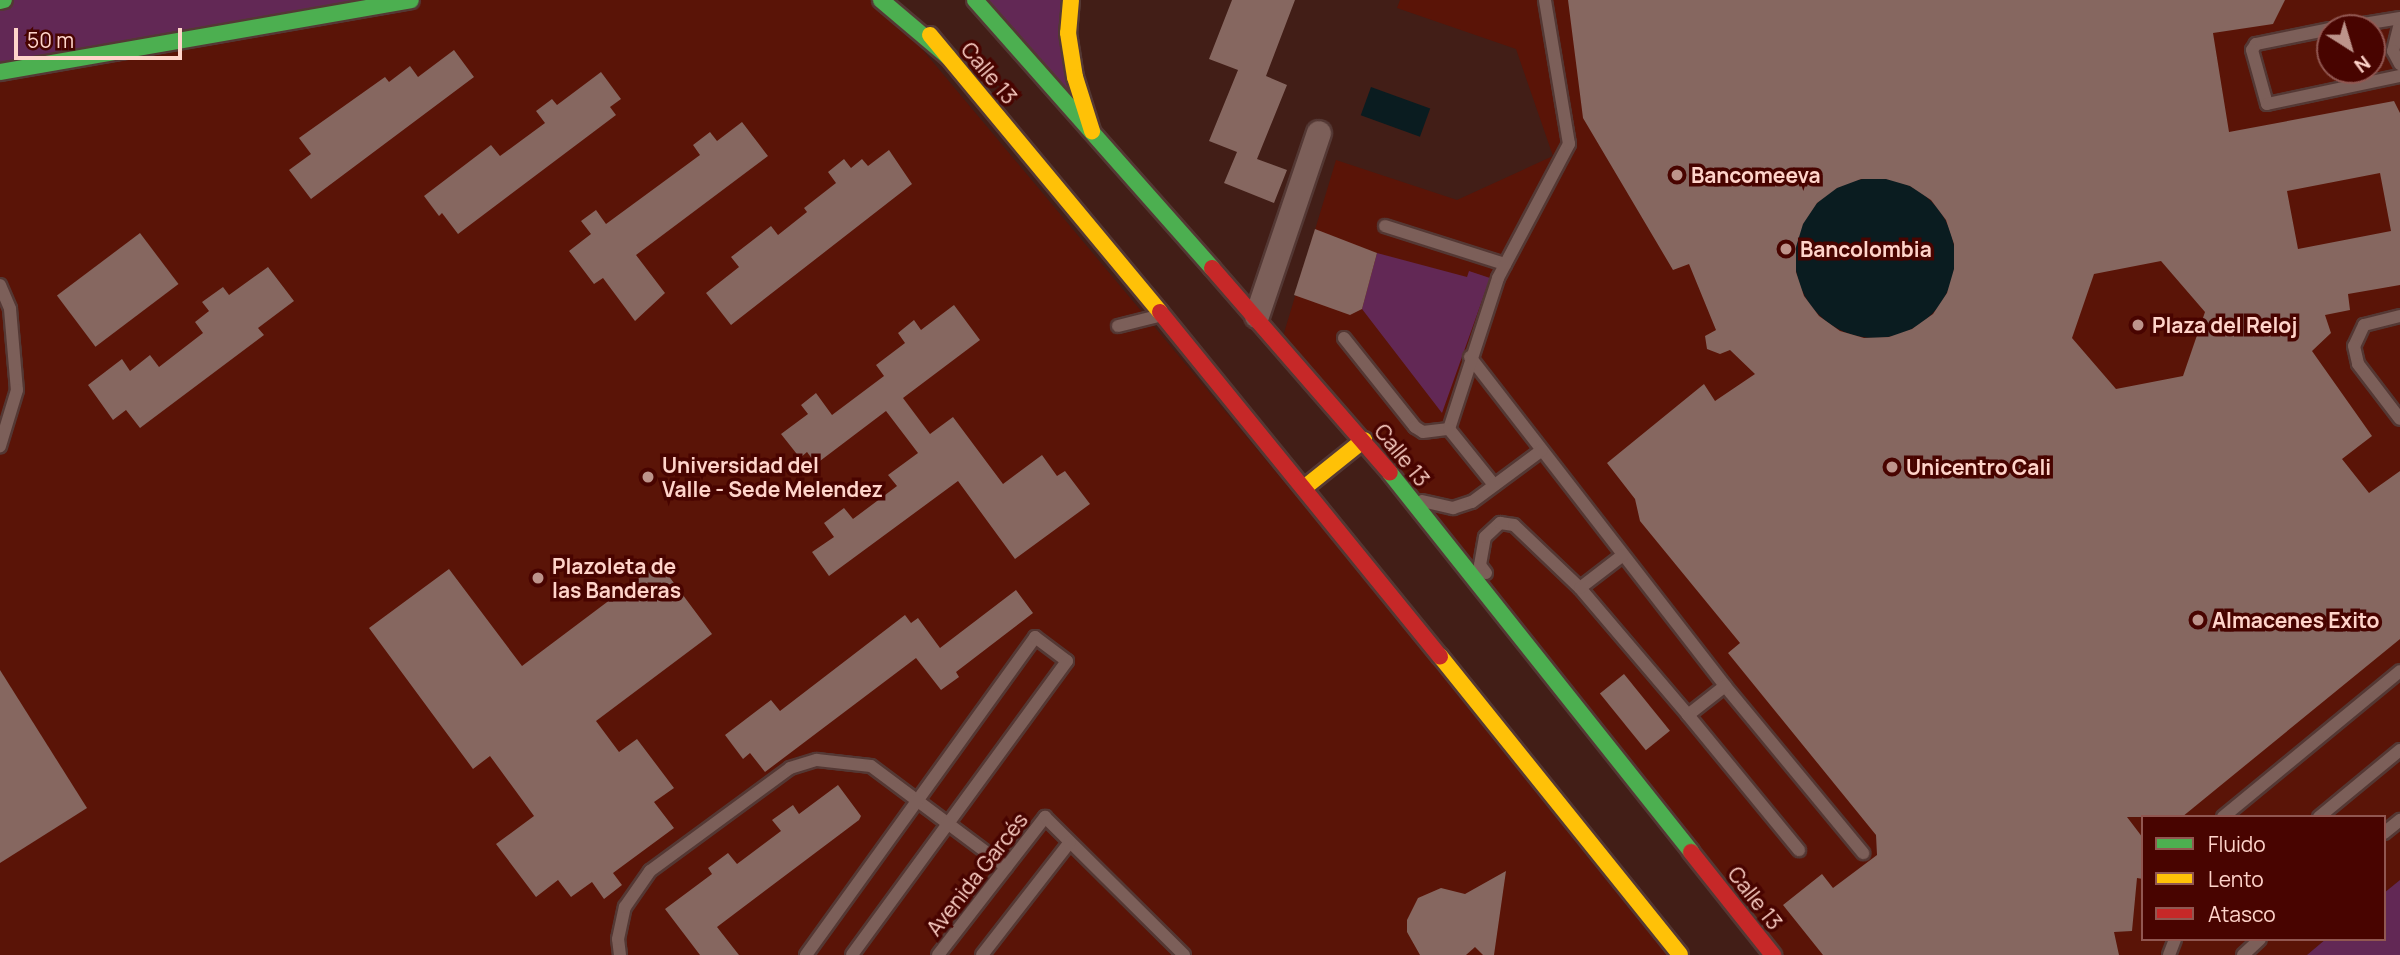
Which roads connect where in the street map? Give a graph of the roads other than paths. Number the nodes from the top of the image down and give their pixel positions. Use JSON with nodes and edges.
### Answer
{"nodes":[{"id":1,"x":411,"y":0,"type":"edge"},
{"id":2,"x":881,"y":0,"type":"edge"},
{"id":3,"x":902,"y":0,"type":"edge"},
{"id":4,"x":975,"y":0,"type":"edge"},
{"id":5,"x":1071,"y":0,"type":"edge"},
{"id":6,"x":1545,"y":0,"type":"edge"},
{"id":7,"x":2400,"y":23,"type":"edge"},
{"id":8,"x":2316,"y":33,"type":"edge"},
{"id":9,"x":947,"y":55,"type":"junction"},
{"id":10,"x":2400,"y":64,"type":"edge"},
{"id":11,"x":0,"y":72,"type":"edge"},
{"id":12,"x":2362,"y":84,"type":"edge"},
{"id":13,"x":1092,"y":131,"type":"junction"},
{"id":14,"x":1319,"y":133,"type":"dead end"},
{"id":15,"x":1385,"y":226,"type":"dead end"},
{"id":16,"x":1505,"y":264,"type":"junction"},
{"id":17,"x":0,"y":285,"type":"edge"},
{"id":18,"x":1160,"y":315,"type":"junction"},
{"id":19,"x":1257,"y":316,"type":"junction"},
{"id":20,"x":2400,"y":316,"type":"edge"},
{"id":21,"x":1118,"y":326,"type":"dead end"},
{"id":22,"x":1344,"y":338,"type":"dead end"},
{"id":23,"x":1471,"y":357,"type":"junction"},
{"id":24,"x":2400,"y":419,"type":"edge"},
{"id":25,"x":1448,"y":429,"type":"junction"},
{"id":26,"x":1364,"y":440,"type":"junction"},
{"id":27,"x":0,"y":446,"type":"edge"},
{"id":28,"x":1542,"y":450,"type":"junction"},
{"id":29,"x":1494,"y":485,"type":"junction"},
{"id":30,"x":1304,"y":488,"type":"junction"},
{"id":31,"x":1406,"y":494,"type":"junction"},
{"id":32,"x":1623,"y":555,"type":"junction"},
{"id":33,"x":1580,"y":588,"type":"junction"},
{"id":34,"x":1517,"y":631,"type":"junction"},
{"id":35,"x":2400,"y":671,"type":"edge"},
{"id":36,"x":1725,"y":686,"type":"junction"},
{"id":37,"x":1688,"y":715,"type":"junction"},
{"id":38,"x":2400,"y":751,"type":"edge"},
{"id":39,"x":917,"y":799,"type":"junction"},
{"id":40,"x":2225,"y":815,"type":"edge"},
{"id":41,"x":2321,"y":815,"type":"edge"},
{"id":42,"x":2400,"y":820,"type":"edge"},
{"id":43,"x":948,"y":821,"type":"junction"},
{"id":44,"x":2386,"y":831,"type":"edge"},
{"id":45,"x":1070,"y":842,"type":"junction"},
{"id":46,"x":1799,"y":850,"type":"dead end"},
{"id":47,"x":1863,"y":853,"type":"dead end"},
{"id":48,"x":1006,"y":867,"type":"junction"},
{"id":49,"x":2258,"y":941,"type":"edge"},
{"id":50,"x":620,"y":955,"type":"edge"},
{"id":51,"x":806,"y":955,"type":"edge"},
{"id":52,"x":852,"y":955,"type":"edge"},
{"id":53,"x":938,"y":955,"type":"edge"},
{"id":54,"x":982,"y":955,"type":"edge"},
{"id":55,"x":1184,"y":955,"type":"edge"},
{"id":56,"x":1680,"y":955,"type":"edge"},
{"id":57,"x":1773,"y":955,"type":"edge"},
{"id":58,"x":2243,"y":955,"type":"edge"}],
"edges":[{"from":1,"to":11,"type":"main road"},
{"from":2,"to":9,"type":"main road"},
{"from":3,"to":9,"type":"main road","name":"Calle 13"},
{"from":4,"to":13,"type":"main road","name":"Calle 13"},
{"from":5,"to":13,"type":"main road"},
{"from":6,"to":16,"type":"lane"},
{"from":7,"to":10,"type":"lane"},
{"from":8,"to":12,"type":"lane"},
{"from":9,"to":18,"type":"main road","name":"Calle 13"},
{"from":13,"to":19,"type":"main road","name":"Calle 13"},
{"from":14,"to":19,"type":"street"},
{"from":15,"to":16,"type":"lane"},
{"from":16,"to":23,"type":"lane"},
{"from":17,"to":27,"type":"lane"},
{"from":18,"to":21,"type":"lane"},
{"from":18,"to":30,"type":"main road","name":"Calle 13"},
{"from":19,"to":26,"type":"main road","name":"Calle 13"},
{"from":20,"to":24,"type":"lane"},
{"from":22,"to":25,"type":"lane"},
{"from":23,"to":25,"type":"lane"},
{"from":23,"to":28,"type":"lane"},
{"from":25,"to":29,"type":"lane"},
{"from":26,"to":30,"type":"main road"},
{"from":26,"to":31,"type":"main road","name":"Calle 13"},
{"from":28,"to":29,"type":"lane"},
{"from":28,"to":32,"type":"lane"},
{"from":29,"to":31,"type":"lane"},
{"from":30,"to":56,"type":"main road","name":"Calle 13"},
{"from":31,"to":34,"type":"main road","name":"Calle 13"},
{"from":32,"to":33,"type":"lane"},
{"from":32,"to":36,"type":"lane"},
{"from":33,"to":34,"type":"lane"},
{"from":33,"to":37,"type":"lane"},
{"from":34,"to":57,"type":"main road","name":"Calle 13"},
{"from":35,"to":40,"type":"lane"},
{"from":36,"to":37,"type":"lane"},
{"from":36,"to":47,"type":"lane"},
{"from":37,"to":46,"type":"lane"},
{"from":38,"to":41,"type":"lane"},
{"from":39,"to":43,"type":"lane"},
{"from":39,"to":43,"type":"lane"},
{"from":39,"to":50,"type":"lane"},
{"from":39,"to":51,"type":"lane"},
{"from":42,"to":44,"type":"lane"},
{"from":43,"to":48,"type":"lane"},
{"from":43,"to":52,"type":"lane"},
{"from":45,"to":48,"type":"lane","name":"Avenida Garcés"},
{"from":45,"to":54,"type":"lane"},
{"from":45,"to":55,"type":"lane"},
{"from":48,"to":53,"type":"lane","name":"Avenida Garcés"},
{"from":49,"to":58,"type":"lane"}]}
